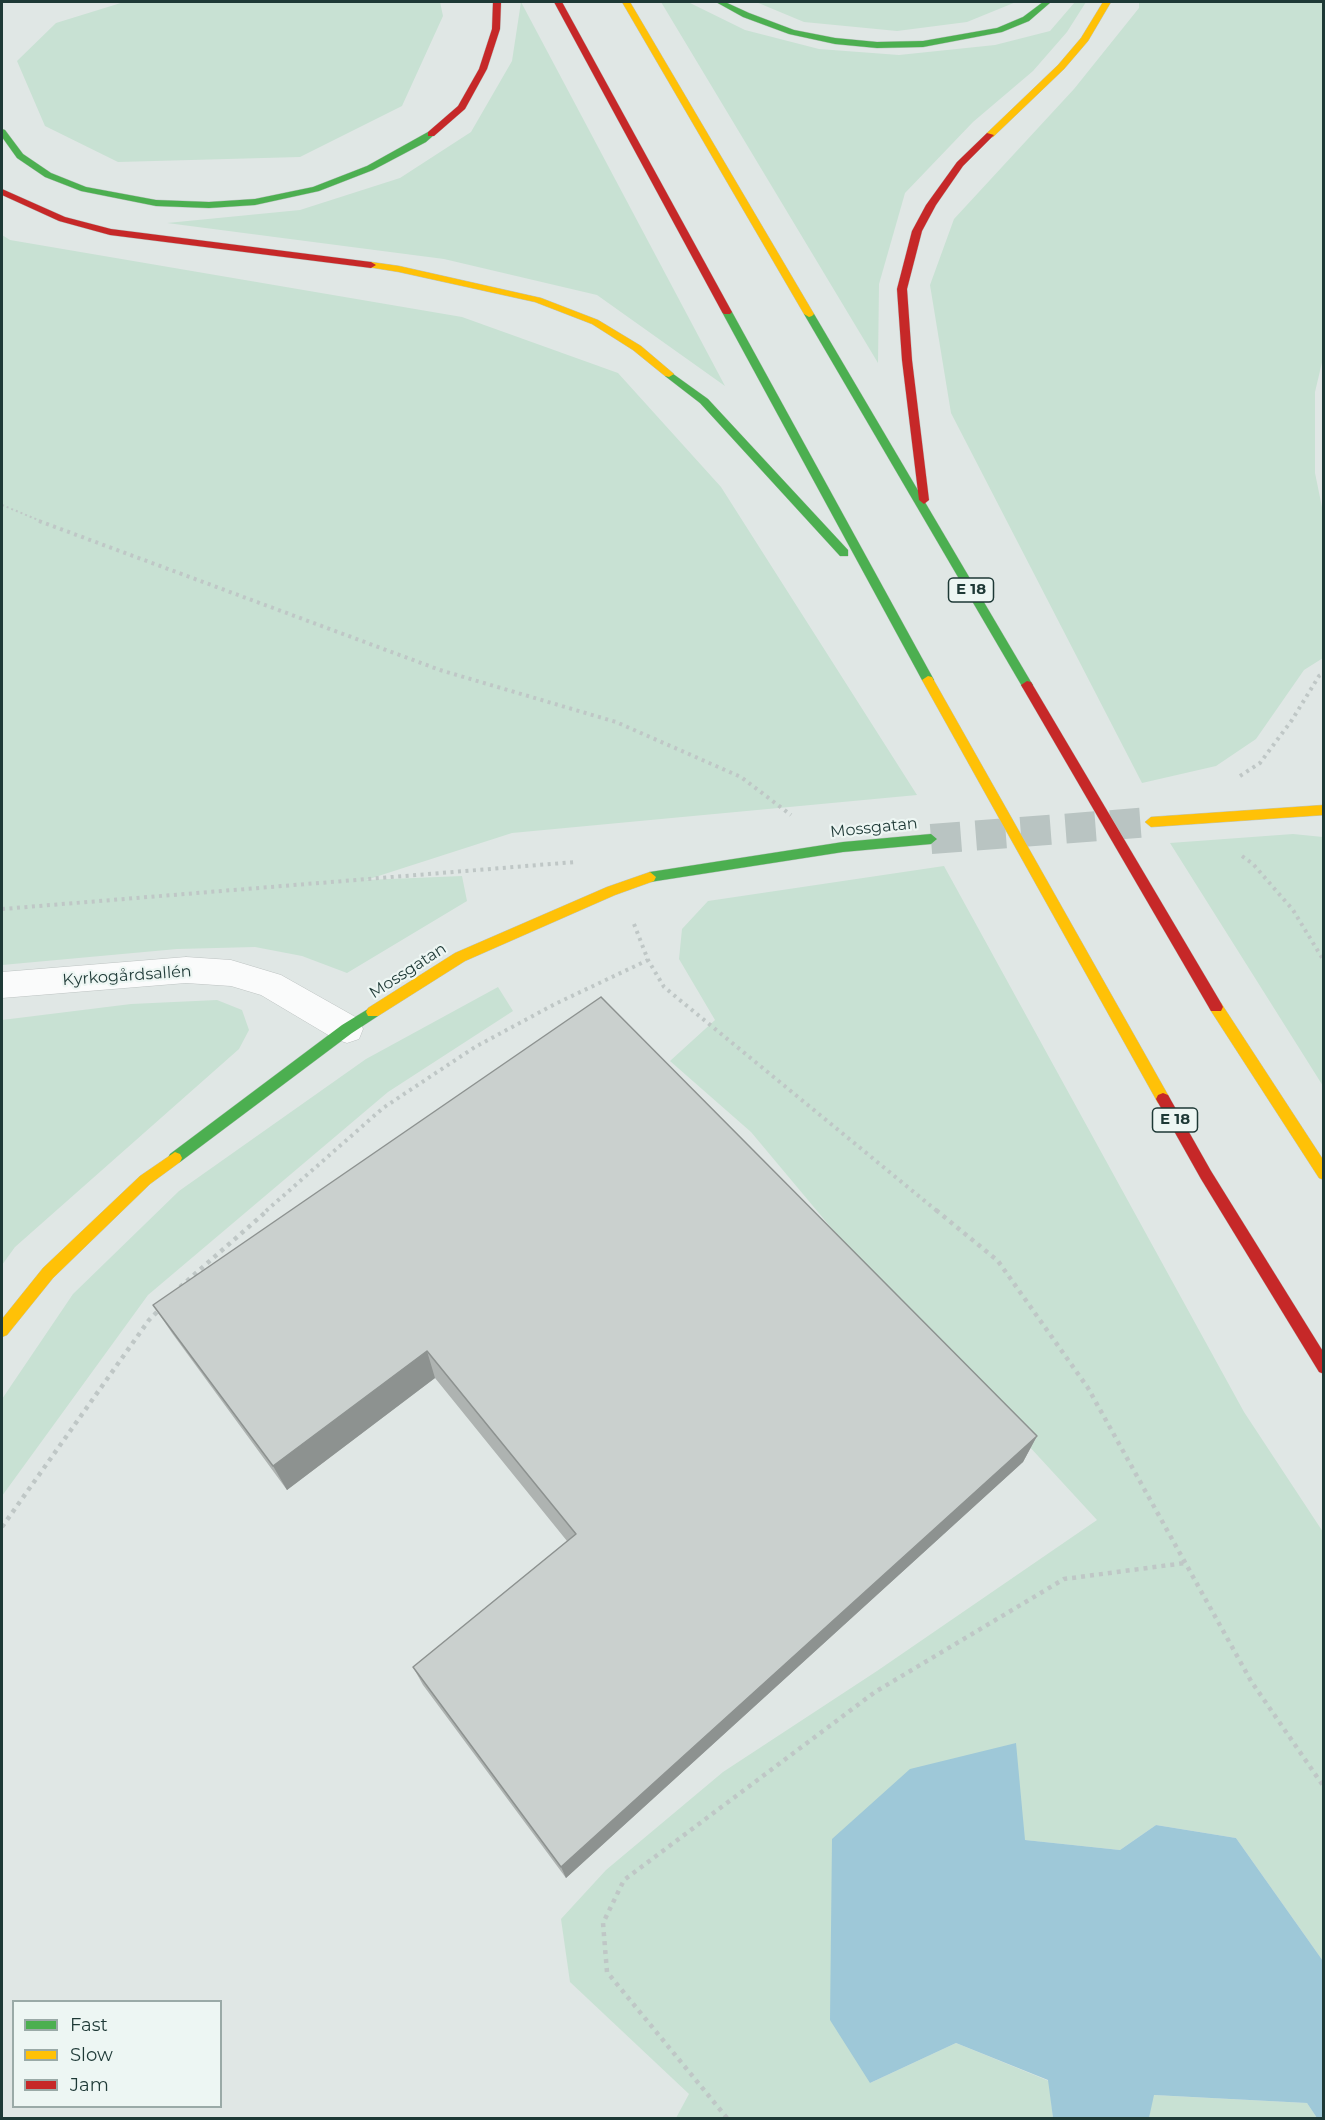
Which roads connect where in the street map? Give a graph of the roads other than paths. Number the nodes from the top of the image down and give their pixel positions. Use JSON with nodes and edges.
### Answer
{"nodes":[{"id":1,"x":497,"y":2,"type":"edge"},
{"id":2,"x":558,"y":2,"type":"edge"},
{"id":3,"x":626,"y":2,"type":"edge"},
{"id":4,"x":720,"y":2,"type":"edge"},
{"id":5,"x":1047,"y":2,"type":"edge"},
{"id":6,"x":1107,"y":2,"type":"edge"},
{"id":7,"x":2,"y":132,"type":"edge"},
{"id":8,"x":2,"y":192,"type":"edge"},
{"id":9,"x":925,"y":513,"type":"junction"},
{"id":10,"x":878,"y":590,"type":"junction"},
{"id":11,"x":1323,"y":810,"type":"edge"},
{"id":12,"x":1150,"y":822,"type":"tunnel mouth"},
{"id":13,"x":931,"y":839,"type":"tunnel mouth"},
{"id":14,"x":2,"y":985,"type":"edge"},
{"id":15,"x":347,"y":1029,"type":"junction"},
{"id":16,"x":1323,"y":1174,"type":"edge"},
{"id":17,"x":2,"y":1330,"type":"edge"},
{"id":18,"x":1323,"y":1367,"type":"edge"}],
"edges":[{"from":1,"to":7,"type":"main road"},
{"from":2,"to":10,"type":"main road","number":"E 18"},
{"from":3,"to":9,"type":"main road","number":"E 18"},
{"from":4,"to":5,"type":"main road"},
{"from":6,"to":9,"type":"main road"},
{"from":8,"to":10,"type":"main road"},
{"from":9,"to":16,"type":"main road","number":"E 18"},
{"from":10,"to":18,"type":"main road","number":"E 18"},
{"from":11,"to":12,"type":"main road"},
{"from":13,"to":15,"type":"main road","name":"Mossgatan"},
{"from":14,"to":15,"type":"street","name":"Kyrkogårdsallén"},
{"from":15,"to":17,"type":"main road","name":"Mossgatan"}]}
